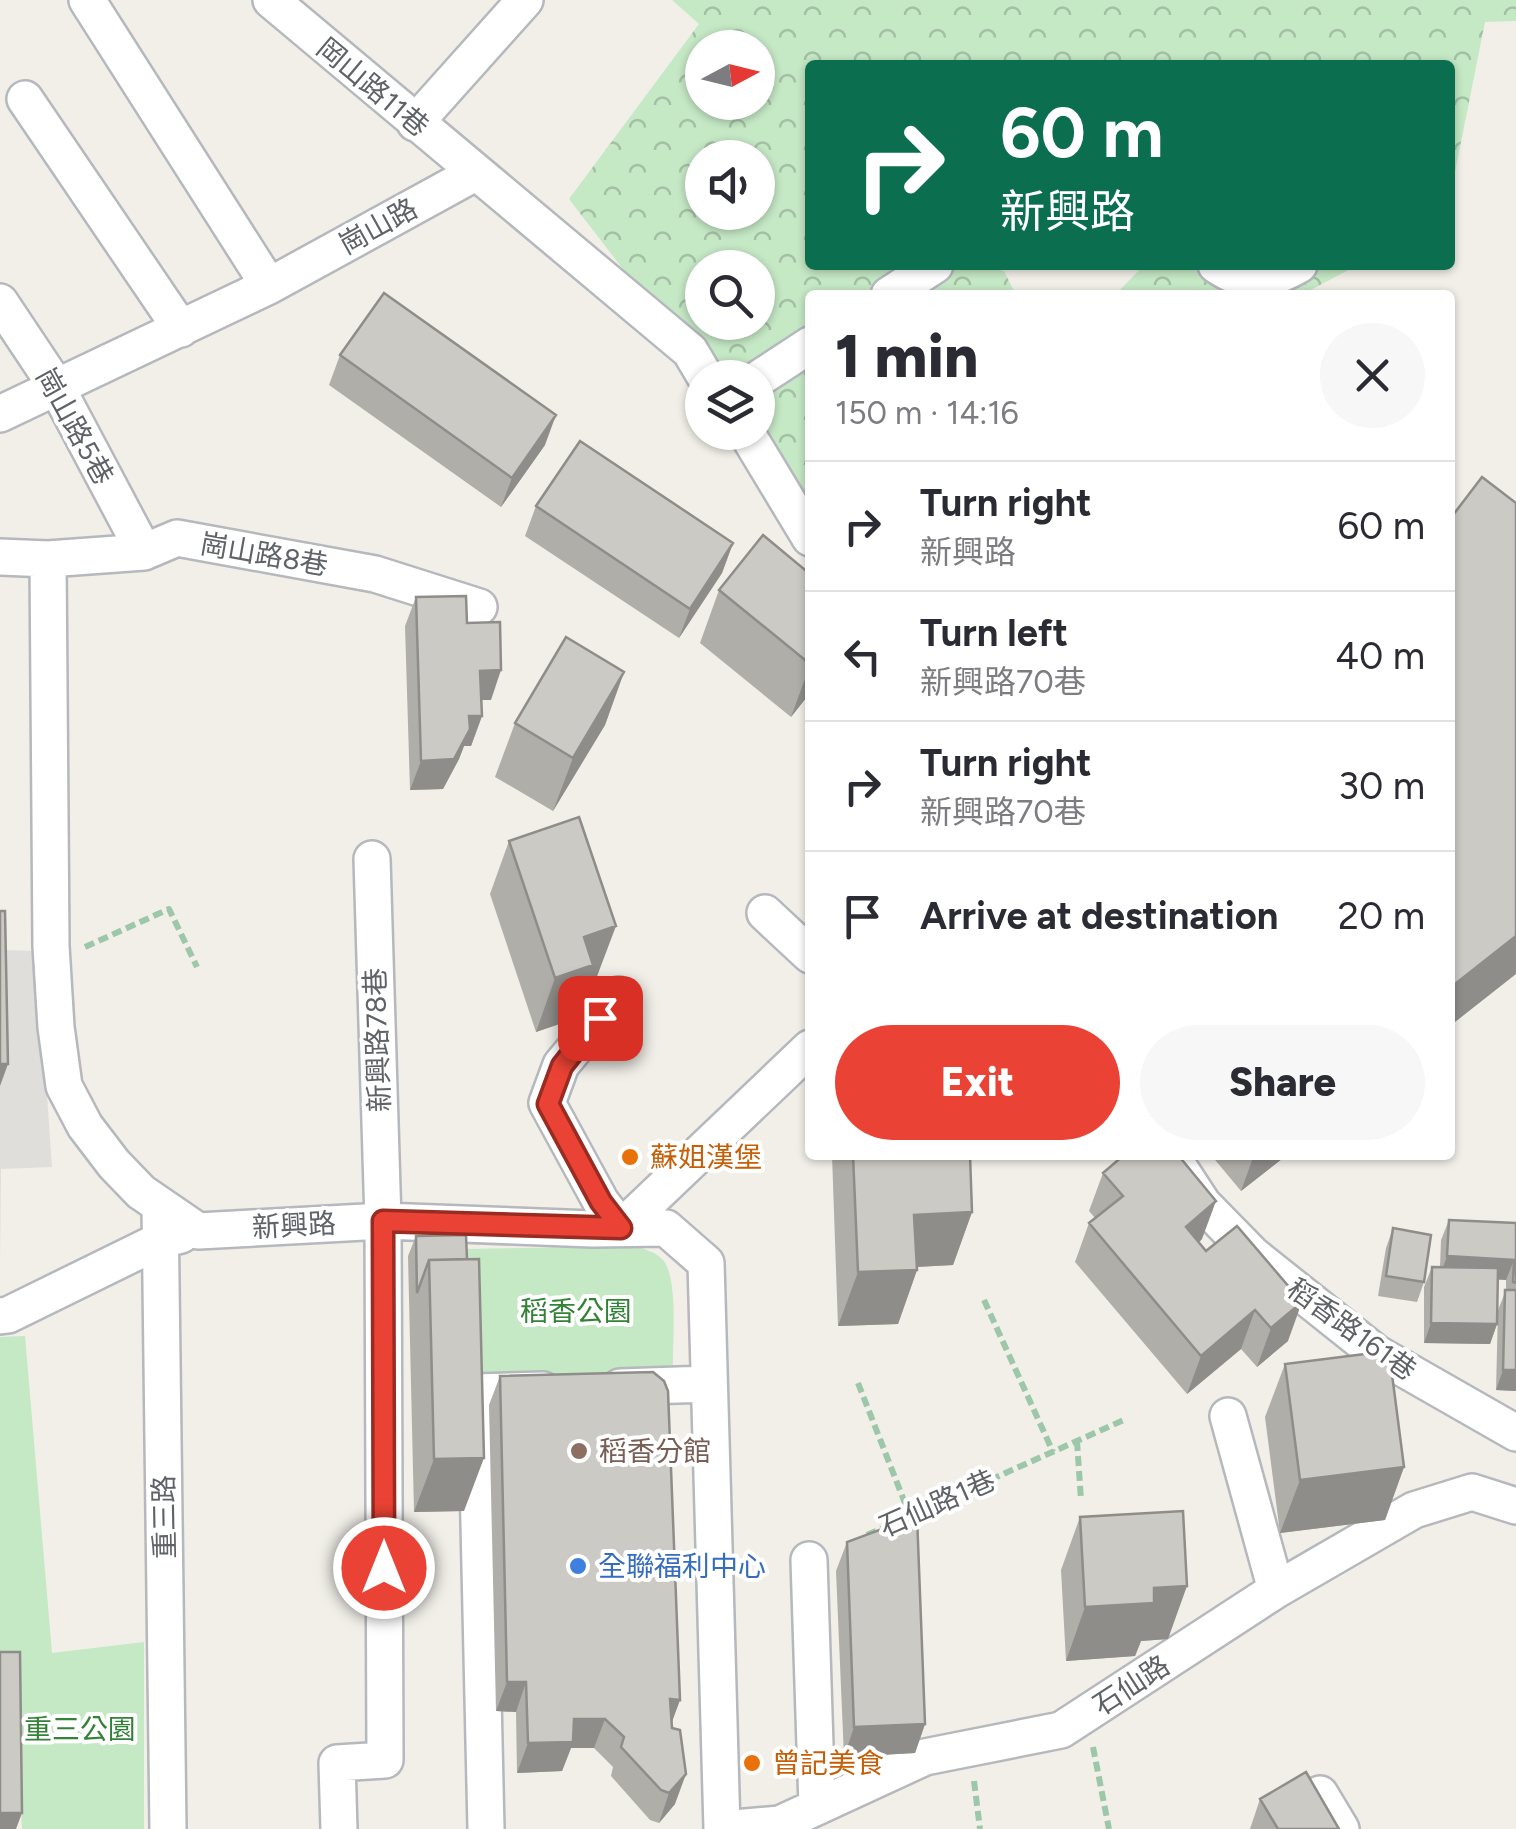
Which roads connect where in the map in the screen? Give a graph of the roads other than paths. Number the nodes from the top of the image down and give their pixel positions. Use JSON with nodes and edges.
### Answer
{"nodes":[{"id":1,"x":86,"y":0,"type":"edge"},
{"id":2,"x":271,"y":0,"type":"edge"},
{"id":3,"x":525,"y":0,"type":"edge"},
{"id":4,"x":25,"y":98,"type":"dead end"},
{"id":5,"x":415,"y":123,"type":"junction"},
{"id":6,"x":476,"y":173,"type":"junction"},
{"id":7,"x":926,"y":270,"type":"edge"},
{"id":8,"x":1225,"y":270,"type":"edge"},
{"id":9,"x":1291,"y":270,"type":"edge"},
{"id":10,"x":269,"y":286,"type":"junction"},
{"id":11,"x":896,"y":290,"type":"edge"},
{"id":12,"x":0,"y":302,"type":"edge"},
{"id":13,"x":180,"y":329,"type":"junction"},
{"id":14,"x":805,"y":348,"type":"edge"},
{"id":15,"x":696,"y":360,"type":"edge"},
{"id":16,"x":775,"y":367,"type":"edge"},
{"id":17,"x":56,"y":386,"type":"junction"},
{"id":18,"x":0,"y":414,"type":"edge"},
{"id":19,"x":757,"y":450,"type":"edge"},
{"id":20,"x":805,"y":530,"type":"edge"},
{"id":21,"x":144,"y":552,"type":"junction"},
{"id":22,"x":0,"y":558,"type":"edge"},
{"id":23,"x":48,"y":560,"type":"junction"},
{"id":24,"x":478,"y":608,"type":"dead end"},
{"id":25,"x":372,"y":859,"type":"dead end"},
{"id":26,"x":765,"y":913,"type":"dead end"},
{"id":27,"x":805,"y":951,"type":"edge"},
{"id":28,"x":619,"y":995,"type":"dead end"},
{"id":29,"x":805,"y":1053,"type":"edge"},
{"id":30,"x":1174,"y":1160,"type":"edge"},
{"id":31,"x":383,"y":1221,"type":"junction"},
{"id":32,"x":161,"y":1222,"type":"junction"},
{"id":33,"x":621,"y":1228,"type":"junction"},
{"id":34,"x":0,"y":1316,"type":"edge"},
{"id":35,"x":707,"y":1384,"type":"junction"},
{"id":36,"x":1228,"y":1416,"type":"dead end"},
{"id":37,"x":1513,"y":1433,"type":"edge"},
{"id":38,"x":1516,"y":1506,"type":"edge"},
{"id":39,"x":808,"y":1560,"type":"dead end"},
{"id":40,"x":1276,"y":1590,"type":"junction"},
{"id":41,"x":1320,"y":1794,"type":"edge"},
{"id":42,"x":817,"y":1807,"type":"junction"},
{"id":43,"x":168,"y":1829,"type":"edge"},
{"id":44,"x":339,"y":1829,"type":"edge"},
{"id":45,"x":486,"y":1829,"type":"edge"},
{"id":46,"x":722,"y":1829,"type":"edge"},
{"id":47,"x":1341,"y":1829,"type":"edge"}],
"edges":[{"from":1,"to":10,"type":"street"},
{"from":2,"to":5,"type":"street","name":"岡山路11巷"},
{"from":3,"to":5,"type":"street"},
{"from":4,"to":13,"type":"street"},
{"from":5,"to":6,"type":"street","name":"岡山路11巷"},
{"from":6,"to":10,"type":"street","name":"崗山路"},
{"from":6,"to":15,"type":"street"},
{"from":7,"to":11,"type":"street"},
{"from":8,"to":9,"type":"street"},
{"from":10,"to":13,"type":"street","name":"崗山路"},
{"from":12,"to":17,"type":"street","name":"崗山路5巷"},
{"from":13,"to":17,"type":"street","name":"崗山路"},
{"from":14,"to":16,"type":"street"},
{"from":17,"to":18,"type":"street","name":"崗山路"},
{"from":17,"to":21,"type":"street","name":"崗山路5巷"},
{"from":19,"to":20,"type":"street"},
{"from":21,"to":23,"type":"street","name":"崗山路8巷"},
{"from":21,"to":24,"type":"street","name":"崗山路8巷"},
{"from":22,"to":23,"type":"street"},
{"from":23,"to":32,"type":"street","name":"新興路"},
{"from":25,"to":31,"type":"street","name":"新興路78巷"},
{"from":26,"to":27,"type":"street"},
{"from":28,"to":33,"type":"street"},
{"from":29,"to":33,"type":"street"},
{"from":30,"to":37,"type":"street","name":"稻香路161巷"},
{"from":31,"to":32,"type":"street","name":"新興路"},
{"from":31,"to":33,"type":"street","name":"新興路"},
{"from":31,"to":44,"type":"street","name":"新興路78巷"},
{"from":32,"to":34,"type":"street"},
{"from":32,"to":43,"type":"street","name":"重三路"},
{"from":33,"to":35,"type":"street","name":"新興路"},
{"from":35,"to":45,"type":"street"},
{"from":35,"to":46,"type":"street","name":"新興路"},
{"from":36,"to":40,"type":"street"},
{"from":38,"to":40,"type":"street","name":"石仙路"},
{"from":39,"to":42,"type":"street"},
{"from":40,"to":42,"type":"street","name":"石仙路"},
{"from":41,"to":47,"type":"street"},
{"from":42,"to":46,"type":"street","name":"石仙路"}]}
